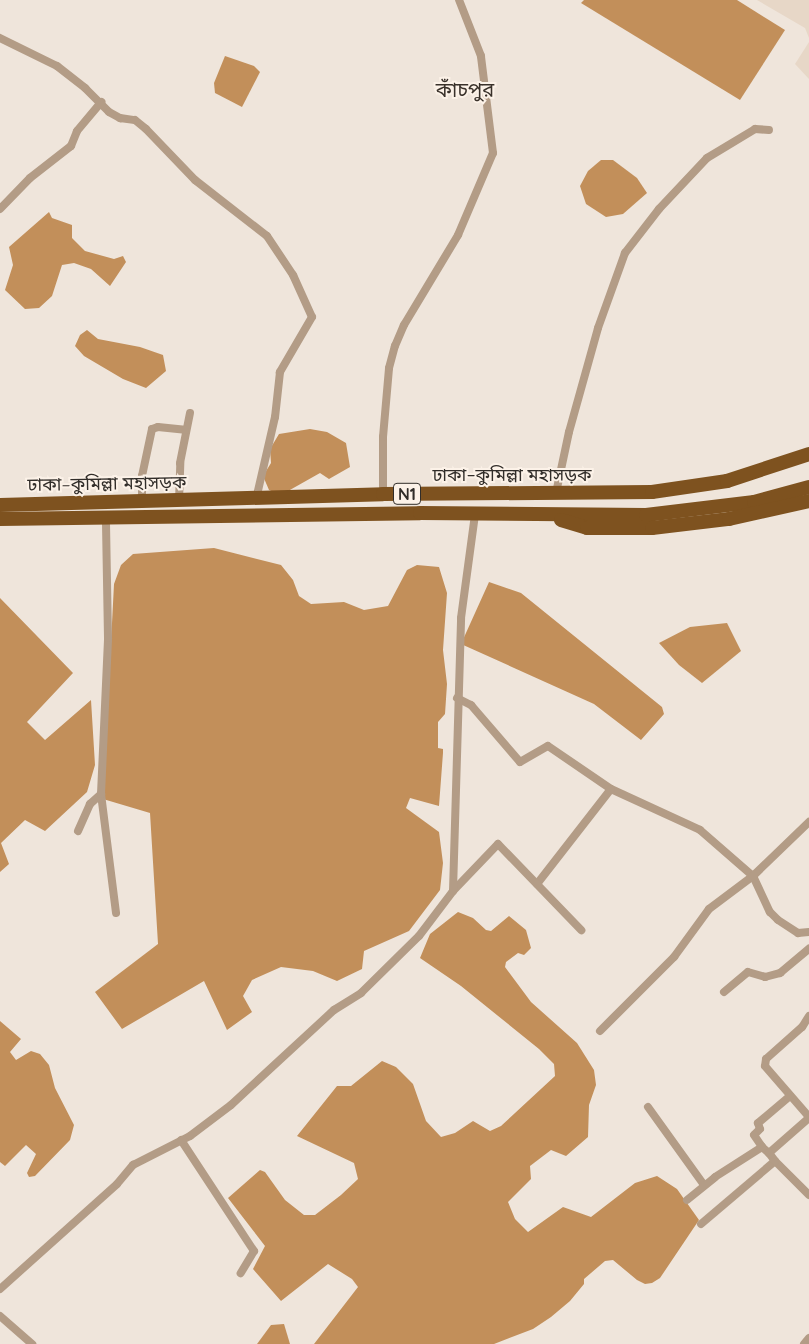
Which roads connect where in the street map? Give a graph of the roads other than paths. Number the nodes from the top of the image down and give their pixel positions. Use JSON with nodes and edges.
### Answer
{"nodes":[{"id":1,"x":459,"y":0,"type":"edge"},
{"id":2,"x":0,"y":38,"type":"edge"},
{"id":3,"x":101,"y":102,"type":"junction"},
{"id":4,"x":769,"y":130,"type":"dead end"},
{"id":5,"x":0,"y":209,"type":"edge"},
{"id":6,"x":190,"y":413,"type":"dead end"},
{"id":7,"x":185,"y":430,"type":"junction"},
{"id":8,"x":809,"y":454,"type":"edge"},
{"id":9,"x":809,"y":487,"type":"edge"},
{"id":10,"x":556,"y":493,"type":"junction"},
{"id":11,"x":383,"y":494,"type":"junction"},
{"id":12,"x":256,"y":499,"type":"junction"},
{"id":13,"x":179,"y":501,"type":"junction"},
{"id":14,"x":809,"y":501,"type":"edge"},
{"id":15,"x":142,"y":502,"type":"junction"},
{"id":16,"x":0,"y":504,"type":"edge"},
{"id":17,"x":476,"y":516,"type":"junction"},
{"id":18,"x":551,"y":516,"type":"junction"},
{"id":19,"x":0,"y":520,"type":"edge"},
{"id":20,"x":106,"y":520,"type":"junction"},
{"id":21,"x":457,"y":698,"type":"junction"},
{"id":22,"x":611,"y":789,"type":"junction"},
{"id":23,"x":101,"y":794,"type":"junction"},
{"id":24,"x":809,"y":822,"type":"edge"},
{"id":25,"x":78,"y":831,"type":"dead end"},
{"id":26,"x":753,"y":876,"type":"junction"},
{"id":27,"x":538,"y":884,"type":"junction"},
{"id":28,"x":453,"y":891,"type":"junction"},
{"id":29,"x":116,"y":913,"type":"dead end"},
{"id":30,"x":581,"y":930,"type":"dead end"},
{"id":31,"x":809,"y":932,"type":"edge"},
{"id":32,"x":809,"y":949,"type":"edge"},
{"id":33,"x":724,"y":992,"type":"dead end"},
{"id":34,"x":809,"y":1016,"type":"edge"},
{"id":35,"x":600,"y":1031,"type":"dead end"},
{"id":36,"x":790,"y":1096,"type":"junction"},
{"id":37,"x":648,"y":1107,"type":"dead end"},
{"id":38,"x":809,"y":1117,"type":"edge"},
{"id":39,"x":181,"y":1140,"type":"junction"},
{"id":40,"x":762,"y":1147,"type":"junction"},
{"id":41,"x":769,"y":1153,"type":"junction"},
{"id":42,"x":774,"y":1161,"type":"junction"},
{"id":43,"x":704,"y":1185,"type":"junction"},
{"id":44,"x":809,"y":1195,"type":"edge"},
{"id":45,"x":687,"y":1200,"type":"dead end"},
{"id":46,"x":701,"y":1224,"type":"dead end"},
{"id":47,"x":241,"y":1273,"type":"dead end"},
{"id":48,"x":0,"y":1289,"type":"edge"},
{"id":49,"x":0,"y":1316,"type":"edge"},
{"id":50,"x":809,"y":1338,"type":"edge"},
{"id":51,"x":32,"y":1344,"type":"edge"},
{"id":52,"x":804,"y":1344,"type":"edge"}],
"edges":[{"from":1,"to":11,"type":"street"},
{"from":2,"to":3,"type":"street"},
{"from":3,"to":5,"type":"street"},
{"from":3,"to":12,"type":"street"},
{"from":4,"to":10,"type":"street"},
{"from":6,"to":7,"type":"street"},
{"from":7,"to":13,"type":"street"},
{"from":7,"to":15,"type":"street"},
{"from":8,"to":10,"type":"highway","name":"ঢাকা–কুমিল্লা মহাসড়ক","number":"N1"},
{"from":9,"to":18,"type":"highway","name":"ঢাকা–কুমিল্লা মহাসড়ক","number":"N1"},
{"from":10,"to":11,"type":"highway","name":"ঢাকা–কুমিল্লা মহাসড়ক","number":"N1"},
{"from":11,"to":12,"type":"highway","name":"ঢাকা–কুমিল্লা মহাসড়ক","number":"N1"},
{"from":12,"to":13,"type":"highway","name":"ঢাকা–কুমিল্লা মহাসড়ক","number":"N1"},
{"from":13,"to":15,"type":"highway","name":"ঢাকা–কুমিল্লা মহাসড়ক","number":"N1"},
{"from":14,"to":18,"type":"highway","number":"N1"},
{"from":15,"to":16,"type":"highway","name":"ঢাকা–কুমিল্লা মহাসড়ক","number":"N1"},
{"from":17,"to":18,"type":"highway","name":"ঢাকা–কুমিল্লা মহাসড়ক","number":"N1"},
{"from":17,"to":20,"type":"highway","name":"ঢাকা–কুমিল্লা মহাসড়ক","number":"N1"},
{"from":17,"to":21,"type":"street"},
{"from":19,"to":20,"type":"highway","name":"ঢাকা–কুমিল্লা মহাসড়ক","number":"N1"},
{"from":20,"to":23,"type":"street"},
{"from":21,"to":22,"type":"street"},
{"from":21,"to":28,"type":"street"},
{"from":22,"to":26,"type":"street"},
{"from":22,"to":27,"type":"street"},
{"from":23,"to":25,"type":"street"},
{"from":23,"to":29,"type":"street"},
{"from":24,"to":26,"type":"street"},
{"from":26,"to":31,"type":"street"},
{"from":26,"to":35,"type":"street"},
{"from":27,"to":28,"type":"street"},
{"from":27,"to":30,"type":"street"},
{"from":28,"to":39,"type":"street"},
{"from":32,"to":33,"type":"street"},
{"from":34,"to":36,"type":"street"},
{"from":36,"to":38,"type":"street"},
{"from":36,"to":40,"type":"street"},
{"from":37,"to":43,"type":"street"},
{"from":38,"to":41,"type":"street"},
{"from":39,"to":47,"type":"street"},
{"from":39,"to":48,"type":"street"},
{"from":40,"to":41,"type":"street"},
{"from":40,"to":43,"type":"street"},
{"from":41,"to":42,"type":"street"},
{"from":42,"to":44,"type":"street"},
{"from":42,"to":46,"type":"street"},
{"from":43,"to":45,"type":"street"},
{"from":49,"to":51,"type":"street"},
{"from":50,"to":52,"type":"street"}]}
